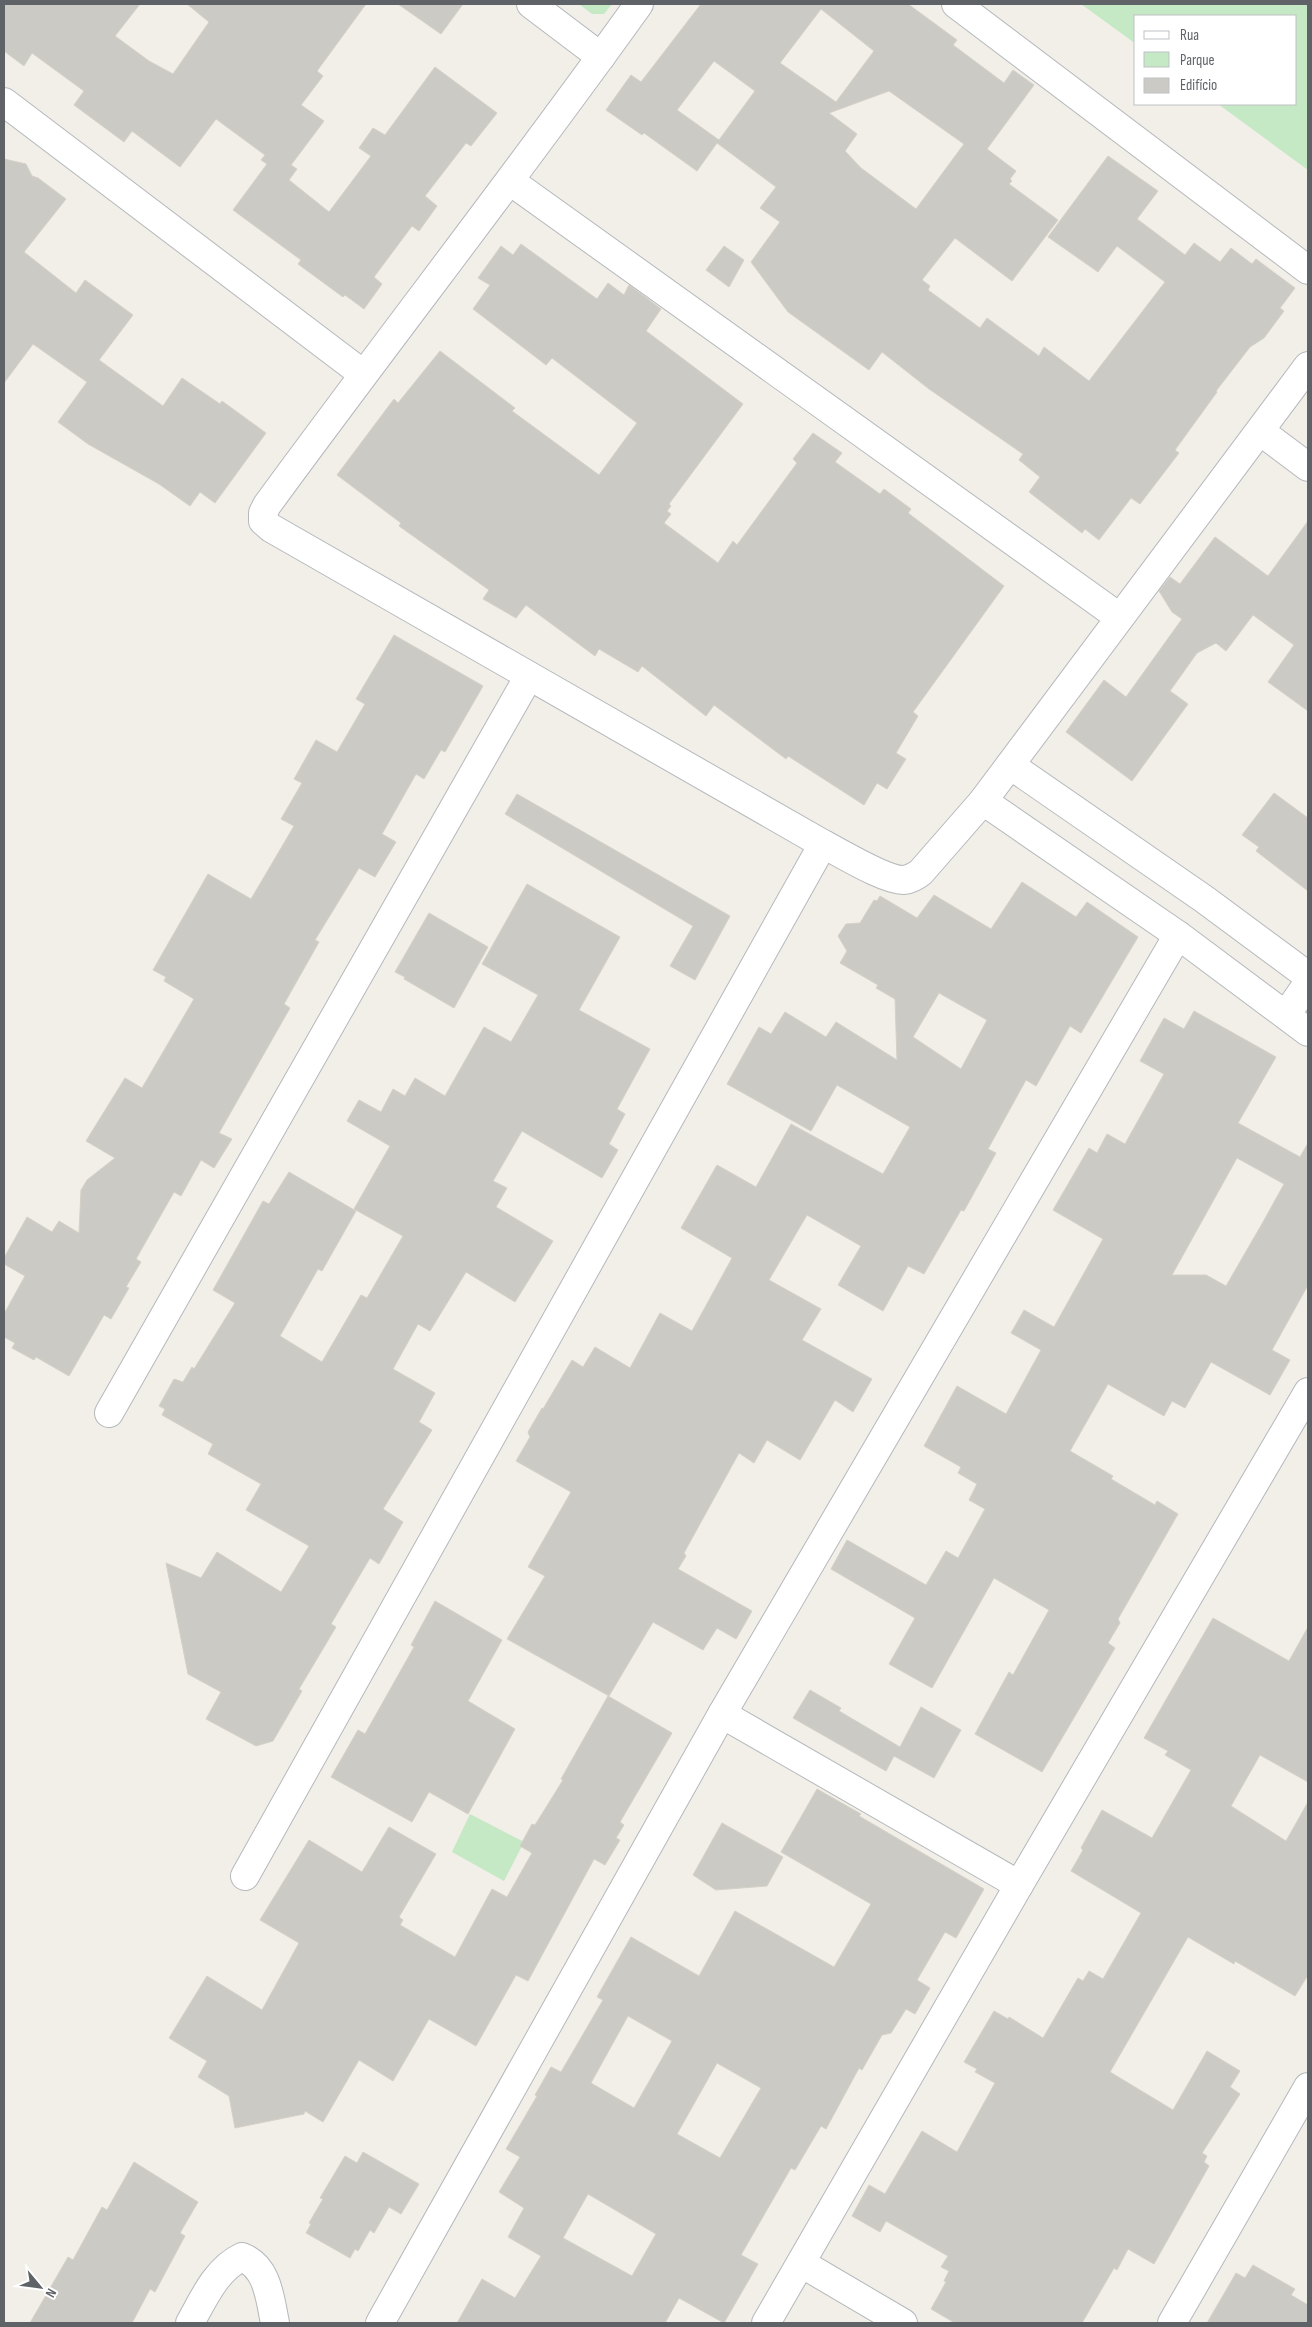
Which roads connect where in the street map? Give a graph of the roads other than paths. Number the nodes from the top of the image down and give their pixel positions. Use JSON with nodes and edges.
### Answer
{"nodes":[{"id":1,"x":531,"y":4,"type":"edge"},
{"id":2,"x":639,"y":4,"type":"edge"},
{"id":3,"x":956,"y":4,"type":"edge"},
{"id":4,"x":601,"y":57,"type":"junction"},
{"id":5,"x":4,"y":102,"type":"edge"},
{"id":6,"x":510,"y":181,"type":"junction"},
{"id":7,"x":1308,"y":270,"type":"edge"},
{"id":8,"x":1308,"y":366,"type":"edge"},
{"id":9,"x":363,"y":374,"type":"junction"},
{"id":10,"x":1260,"y":431,"type":"junction"},
{"id":11,"x":1308,"y":467,"type":"edge"},
{"id":12,"x":1119,"y":617,"type":"junction"},
{"id":13,"x":529,"y":676,"type":"junction"},
{"id":14,"x":1010,"y":765,"type":"junction"},
{"id":15,"x":982,"y":801,"type":"junction"},
{"id":16,"x":823,"y":844,"type":"junction"},
{"id":17,"x":1178,"y":935,"type":"junction"},
{"id":18,"x":1308,"y":976,"type":"edge"},
{"id":19,"x":1308,"y":982,"type":"edge"},
{"id":20,"x":1286,"y":1015,"type":"junction"},
{"id":21,"x":1308,"y":1032,"type":"edge"},
{"id":22,"x":1308,"y":1392,"type":"edge"},
{"id":23,"x":109,"y":1412,"type":"dead end"},
{"id":24,"x":722,"y":1714,"type":"junction"},
{"id":25,"x":245,"y":1876,"type":"dead end"},
{"id":26,"x":1020,"y":1885,"type":"junction"},
{"id":27,"x":1308,"y":2087,"type":"edge"},
{"id":28,"x":801,"y":2263,"type":"junction"},
{"id":29,"x":190,"y":2323,"type":"edge"},
{"id":30,"x":275,"y":2323,"type":"edge"},
{"id":31,"x":380,"y":2323,"type":"edge"},
{"id":32,"x":766,"y":2323,"type":"edge"},
{"id":33,"x":903,"y":2323,"type":"edge"},
{"id":34,"x":1172,"y":2323,"type":"edge"}],
"edges":[{"from":1,"to":4,"type":"street"},
{"from":2,"to":4,"type":"street"},
{"from":3,"to":7,"type":"street"},
{"from":4,"to":6,"type":"street"},
{"from":5,"to":9,"type":"street"},
{"from":6,"to":9,"type":"street"},
{"from":6,"to":12,"type":"street"},
{"from":8,"to":10,"type":"street"},
{"from":9,"to":13,"type":"street"},
{"from":10,"to":11,"type":"street"},
{"from":10,"to":12,"type":"street"},
{"from":12,"to":14,"type":"street"},
{"from":13,"to":16,"type":"street"},
{"from":13,"to":23,"type":"street"},
{"from":14,"to":15,"type":"street"},
{"from":14,"to":18,"type":"street"},
{"from":15,"to":16,"type":"street"},
{"from":15,"to":17,"type":"street"},
{"from":16,"to":25,"type":"street"},
{"from":17,"to":20,"type":"street"},
{"from":17,"to":24,"type":"street"},
{"from":19,"to":20,"type":"street"},
{"from":20,"to":21,"type":"street"},
{"from":22,"to":26,"type":"street"},
{"from":24,"to":26,"type":"street"},
{"from":24,"to":31,"type":"street"},
{"from":26,"to":28,"type":"street"},
{"from":27,"to":34,"type":"street"},
{"from":28,"to":32,"type":"street"},
{"from":28,"to":33,"type":"street"},
{"from":29,"to":30,"type":"street"}]}
